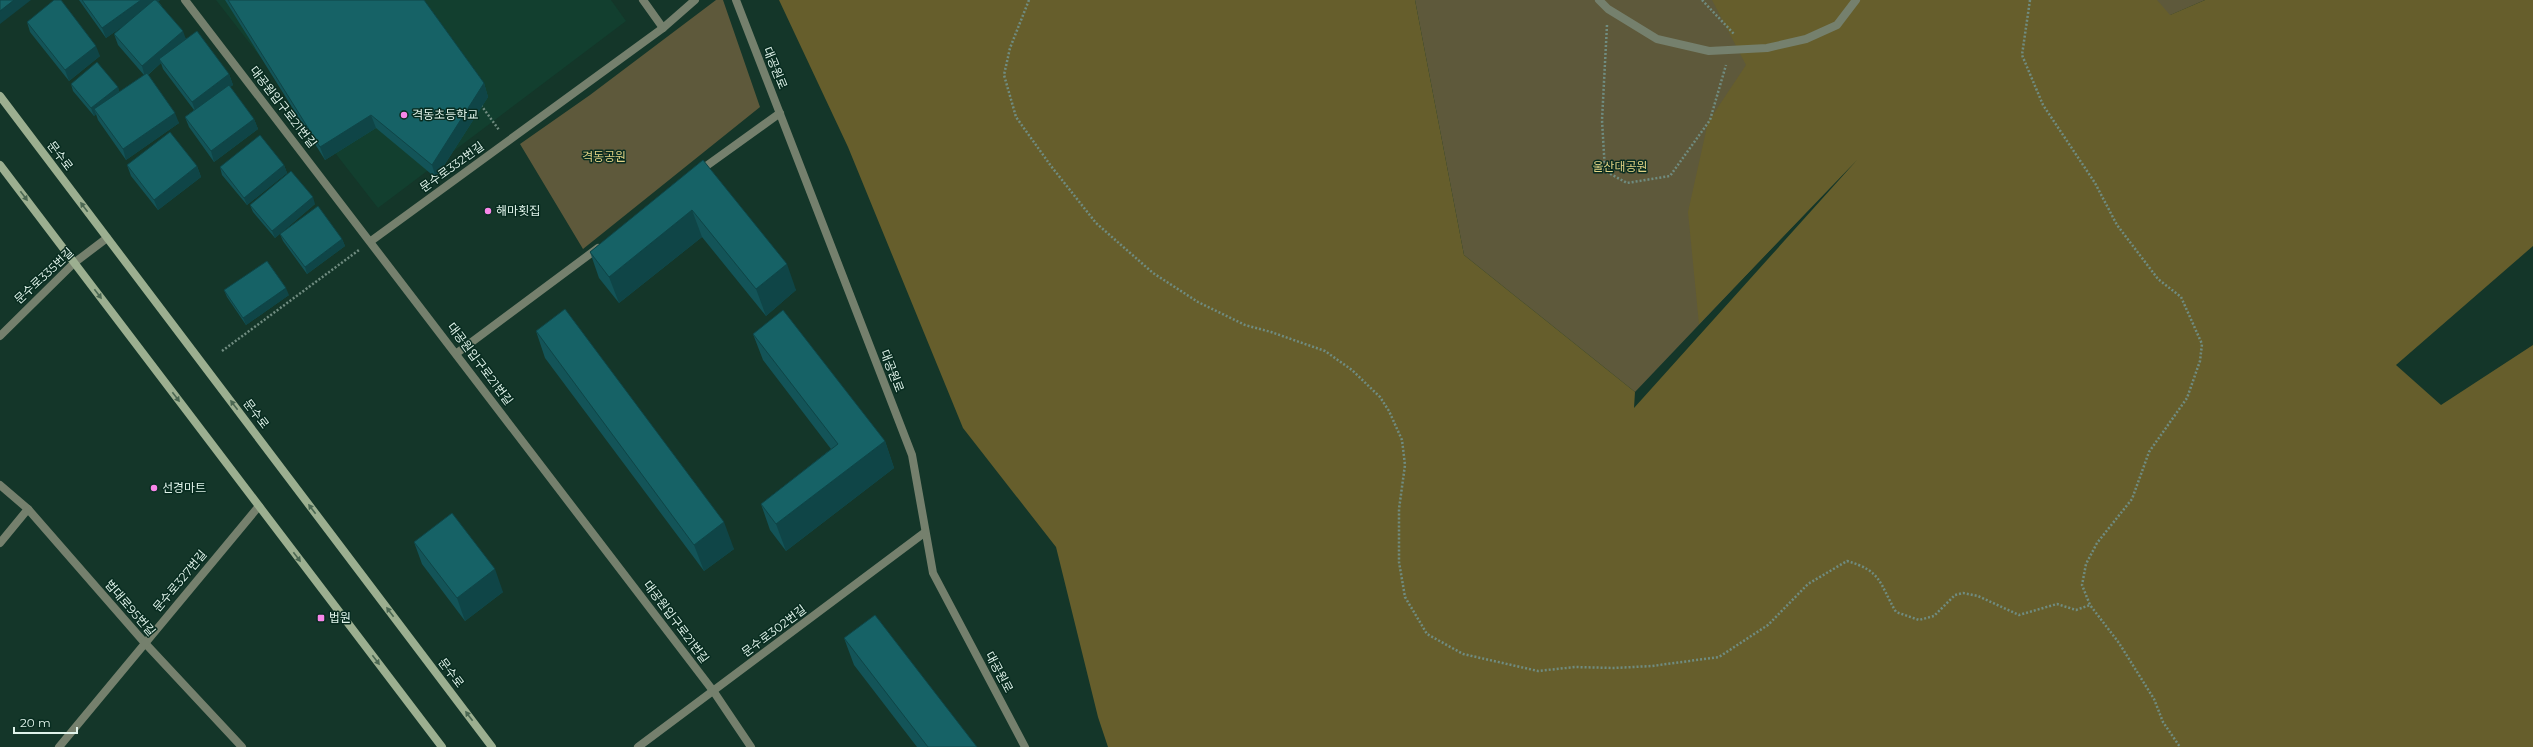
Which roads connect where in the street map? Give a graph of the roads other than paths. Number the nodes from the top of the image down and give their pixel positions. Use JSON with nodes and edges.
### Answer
{"nodes":[{"id":1,"x":185,"y":0,"type":"edge"},
{"id":2,"x":643,"y":0,"type":"edge"},
{"id":3,"x":695,"y":0,"type":"edge"},
{"id":4,"x":736,"y":0,"type":"edge"},
{"id":5,"x":1598,"y":0,"type":"edge"},
{"id":6,"x":1856,"y":0,"type":"edge"},
{"id":7,"x":663,"y":28,"type":"junction"},
{"id":8,"x":0,"y":96,"type":"edge"},
{"id":9,"x":780,"y":113,"type":"junction"},
{"id":10,"x":0,"y":165,"type":"edge"},
{"id":11,"x":693,"y":176,"type":"edge"},
{"id":12,"x":107,"y":238,"type":"junction"},
{"id":13,"x":371,"y":242,"type":"junction"},
{"id":14,"x":604,"y":243,"type":"edge"},
{"id":15,"x":74,"y":263,"type":"junction"},
{"id":16,"x":0,"y":336,"type":"edge"},
{"id":17,"x":457,"y":353,"type":"junction"},
{"id":18,"x":0,"y":485,"type":"edge"},
{"id":19,"x":259,"y":506,"type":"junction"},
{"id":20,"x":28,"y":509,"type":"junction"},
{"id":21,"x":924,"y":533,"type":"junction"},
{"id":22,"x":0,"y":543,"type":"edge"},
{"id":23,"x":144,"y":642,"type":"junction"},
{"id":24,"x":714,"y":692,"type":"junction"},
{"id":25,"x":239,"y":746,"type":"edge"},
{"id":26,"x":59,"y":747,"type":"edge"},
{"id":27,"x":442,"y":747,"type":"edge"},
{"id":28,"x":492,"y":747,"type":"edge"},
{"id":29,"x":638,"y":747,"type":"edge"},
{"id":30,"x":751,"y":747,"type":"edge"},
{"id":31,"x":1025,"y":747,"type":"edge"}],
"edges":[{"from":1,"to":13,"type":"street","name":"대공원입구로21번길"},
{"from":2,"to":7,"type":"street"},
{"from":3,"to":7,"type":"street","name":"문수로332번길"},
{"from":4,"to":9,"type":"street","name":"대공원로"},
{"from":5,"to":6,"type":"street"},
{"from":7,"to":13,"type":"street","name":"문수로332번길"},
{"from":12,"to":8,"type":"main road","name":"문수로","one_way":true},
{"from":9,"to":11,"type":"street"},
{"from":9,"to":21,"type":"street","name":"대공원로"},
{"from":10,"to":15,"type":"main road","one_way":true},
{"from":12,"to":15,"type":"street","name":"문수로335번길"},
{"from":28,"to":12,"type":"main road","name":"문수로","one_way":true},
{"from":13,"to":17,"type":"street","name":"대공원입구로21번길"},
{"from":14,"to":17,"type":"street"},
{"from":15,"to":16,"type":"street","name":"문수로335번길"},
{"from":15,"to":19,"type":"main road","one_way":true},
{"from":17,"to":24,"type":"street","name":"대공원입구로21번길"},
{"from":18,"to":20,"type":"street","name":"법대로95번길"},
{"from":19,"to":23,"type":"street","name":"문수로327번길"},
{"from":19,"to":27,"type":"main road","one_way":true},
{"from":20,"to":22,"type":"street"},
{"from":20,"to":23,"type":"street","name":"법대로95번길"},
{"from":21,"to":24,"type":"street","name":"문수로302번길"},
{"from":21,"to":31,"type":"street","name":"대공원로"},
{"from":23,"to":25,"type":"street","name":"법대로95번길"},
{"from":23,"to":26,"type":"street","name":"문수로327번길"},
{"from":24,"to":29,"type":"street","name":"문수로302번길"},
{"from":24,"to":30,"type":"street","name":"대공원입구로21번길"}]}
